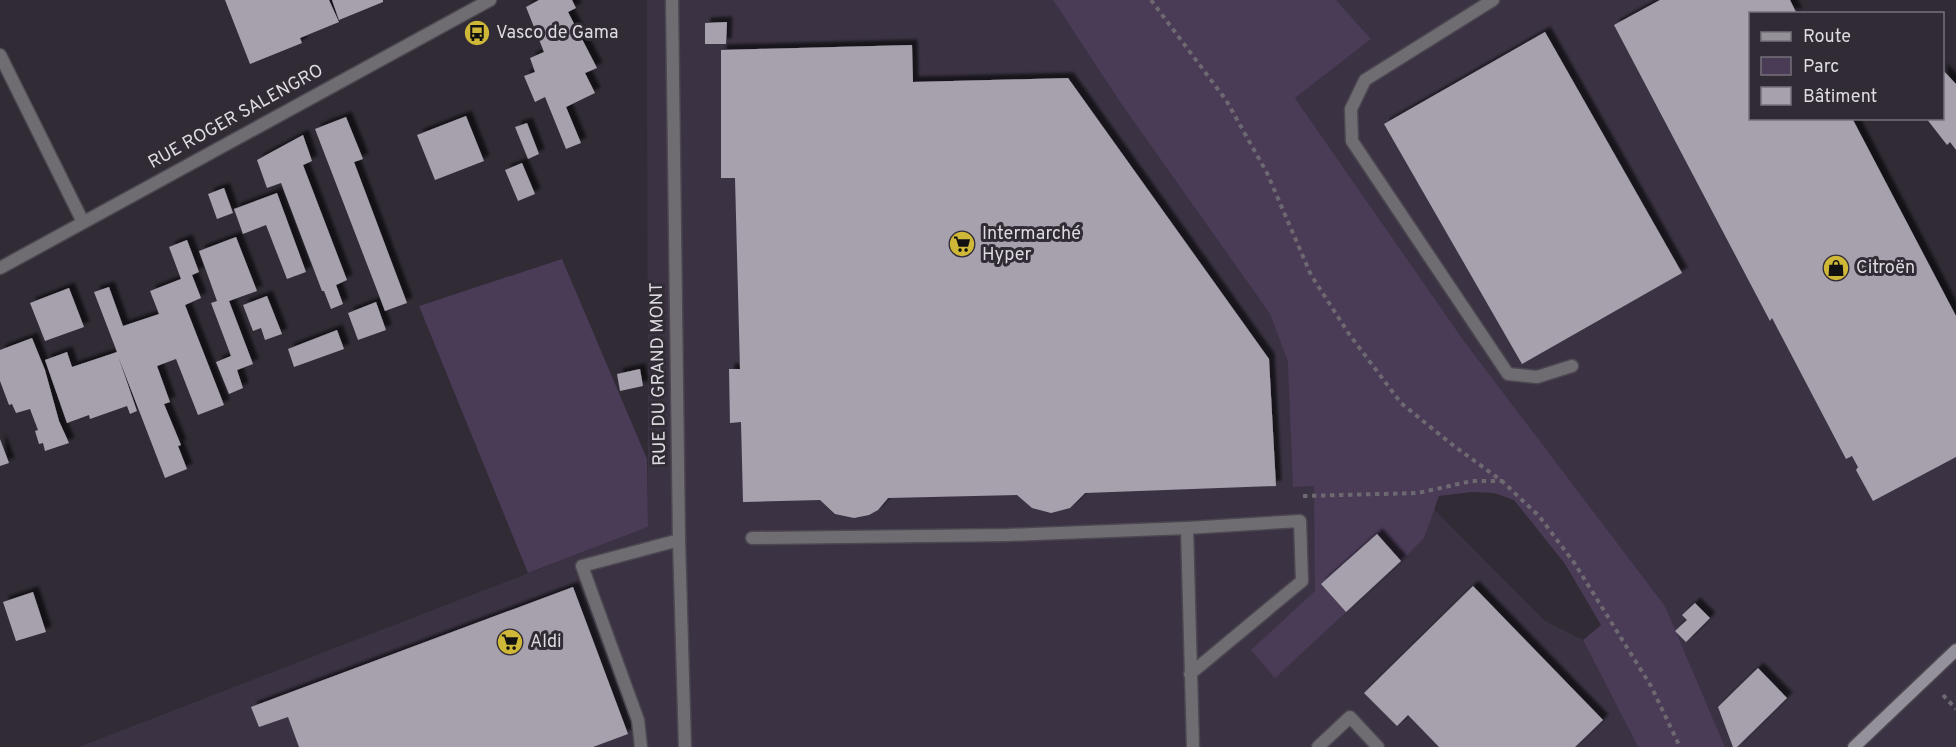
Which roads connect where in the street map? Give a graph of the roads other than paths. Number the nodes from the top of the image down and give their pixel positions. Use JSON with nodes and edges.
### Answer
{"nodes":[{"id":1,"x":490,"y":0,"type":"edge"},
{"id":2,"x":672,"y":0,"type":"edge"},
{"id":3,"x":1493,"y":0,"type":"edge"},
{"id":4,"x":0,"y":55,"type":"edge"},
{"id":5,"x":83,"y":222,"type":"junction"},
{"id":6,"x":0,"y":268,"type":"edge"},
{"id":7,"x":1572,"y":366,"type":"dead end"},
{"id":8,"x":1187,"y":528,"type":"junction"},
{"id":9,"x":752,"y":538,"type":"dead end"},
{"id":10,"x":679,"y":540,"type":"junction"},
{"id":11,"x":1956,"y":650,"type":"edge"},
{"id":12,"x":1190,"y":674,"type":"junction"},
{"id":13,"x":641,"y":747,"type":"edge"},
{"id":14,"x":685,"y":747,"type":"edge"},
{"id":15,"x":1194,"y":747,"type":"edge"},
{"id":16,"x":1318,"y":747,"type":"edge"},
{"id":17,"x":1378,"y":747,"type":"edge"},
{"id":18,"x":1854,"y":747,"type":"edge"}],
"edges":[{"from":1,"to":5,"type":"street","name":"RUE ROGER SALENGRO"},
{"from":2,"to":10,"type":"street","name":"RUE DU GRAND MONT"},
{"from":3,"to":7,"type":"street"},
{"from":4,"to":5,"type":"street"},
{"from":5,"to":6,"type":"street","name":"RUE ROGER SALENGRO"},
{"from":8,"to":9,"type":"street"},
{"from":8,"to":12,"type":"street"},
{"from":8,"to":12,"type":"street"},
{"from":10,"to":13,"type":"street"},
{"from":10,"to":14,"type":"street","name":"RUE DU GRAND MONT"},
{"from":11,"to":18,"type":"main road"},
{"from":12,"to":15,"type":"street"},
{"from":16,"to":17,"type":"street"}]}
